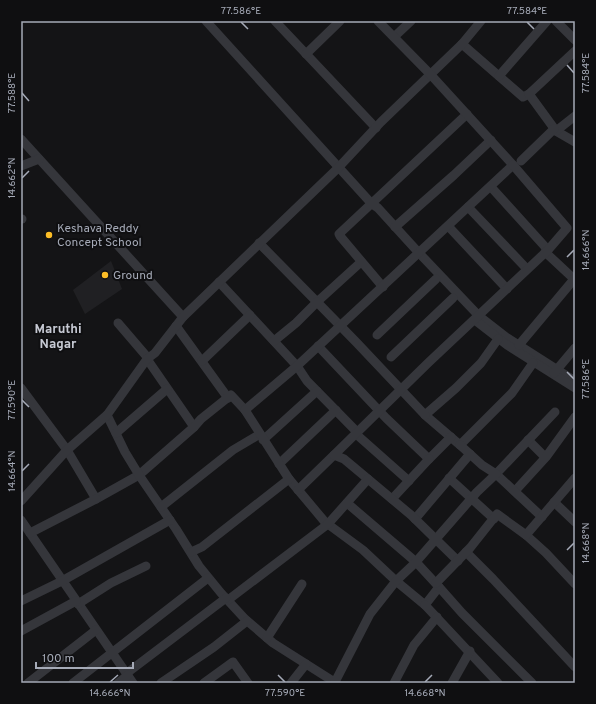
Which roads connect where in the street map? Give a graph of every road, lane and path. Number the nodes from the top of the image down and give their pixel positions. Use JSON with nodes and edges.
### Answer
{"nodes":[{"id":1,"x":206,"y":21,"type":"edge"},
{"id":2,"x":275,"y":21,"type":"edge"},
{"id":3,"x":340,"y":21,"type":"edge"},
{"id":4,"x":378,"y":21,"type":"edge"},
{"id":5,"x":411,"y":21,"type":"edge"},
{"id":6,"x":481,"y":21,"type":"edge"},
{"id":7,"x":547,"y":21,"type":"edge"},
{"id":8,"x":556,"y":21,"type":"edge"},
{"id":9,"x":394,"y":37,"type":"junction"},
{"id":10,"x":575,"y":40,"type":"edge"},
{"id":11,"x":462,"y":44,"type":"junction"},
{"id":12,"x":575,"y":51,"type":"edge"},
{"id":13,"x":306,"y":54,"type":"junction"},
{"id":14,"x":431,"y":75,"type":"junction"},
{"id":15,"x":499,"y":76,"type":"junction"},
{"id":16,"x":529,"y":94,"type":"junction"},
{"id":17,"x":468,"y":114,"type":"junction"},
{"id":18,"x":575,"y":116,"type":"edge"},
{"id":19,"x":376,"y":128,"type":"junction"},
{"id":20,"x":555,"y":130,"type":"junction"},
{"id":21,"x":21,"y":139,"type":"edge"},
{"id":22,"x":491,"y":140,"type":"junction"},
{"id":23,"x":575,"y":142,"type":"edge"},
{"id":24,"x":39,"y":159,"type":"junction"},
{"id":25,"x":517,"y":163,"type":"junction"},
{"id":26,"x":21,"y":166,"type":"edge"},
{"id":27,"x":338,"y":168,"type":"junction"},
{"id":28,"x":491,"y":187,"type":"junction"},
{"id":29,"x":372,"y":204,"type":"junction"},
{"id":30,"x":468,"y":207,"type":"junction"},
{"id":31,"x":448,"y":226,"type":"junction"},
{"id":32,"x":395,"y":227,"type":"junction"},
{"id":33,"x":259,"y":243,"type":"junction"},
{"id":34,"x":547,"y":251,"type":"junction"},
{"id":35,"x":417,"y":255,"type":"junction"},
{"id":36,"x":362,"y":262,"type":"junction"},
{"id":37,"x":527,"y":269,"type":"junction"},
{"id":38,"x":575,"y":278,"type":"edge"},
{"id":39,"x":436,"y":279,"type":"junction"},
{"id":40,"x":219,"y":282,"type":"junction"},
{"id":41,"x":383,"y":287,"type":"junction"},
{"id":42,"x":507,"y":289,"type":"junction"},
{"id":43,"x":454,"y":298,"type":"junction"},
{"id":44,"x":317,"y":302,"type":"junction"},
{"id":45,"x":250,"y":315,"type":"junction"},
{"id":46,"x":183,"y":317,"type":"junction"},
{"id":47,"x":476,"y":317,"type":"junction"},
{"id":48,"x":118,"y":323,"type":"dead end"},
{"id":49,"x":176,"y":326,"type":"junction"},
{"id":50,"x":340,"y":326,"type":"junction"},
{"id":51,"x":377,"y":334,"type":"dead end"},
{"id":52,"x":498,"y":339,"type":"junction"},
{"id":53,"x":274,"y":341,"type":"junction"},
{"id":54,"x":519,"y":345,"type":"junction"},
{"id":55,"x":318,"y":346,"type":"junction"},
{"id":56,"x":575,"y":348,"type":"edge"},
{"id":57,"x":391,"y":357,"type":"dead end"},
{"id":58,"x":148,"y":359,"type":"junction"},
{"id":59,"x":202,"y":361,"type":"junction"},
{"id":60,"x":533,"y":363,"type":"junction"},
{"id":61,"x":297,"y":366,"type":"junction"},
{"id":62,"x":555,"y":372,"type":"junction"},
{"id":63,"x":575,"y":381,"type":"edge"},
{"id":64,"x":21,"y":388,"type":"edge"},
{"id":65,"x":575,"y":388,"type":"edge"},
{"id":66,"x":167,"y":389,"type":"junction"},
{"id":67,"x":401,"y":389,"type":"junction"},
{"id":68,"x":317,"y":391,"type":"junction"},
{"id":69,"x":228,"y":398,"type":"junction"},
{"id":70,"x":245,"y":410,"type":"junction"},
{"id":71,"x":336,"y":410,"type":"junction"},
{"id":72,"x":379,"y":411,"type":"junction"},
{"id":73,"x":555,"y":412,"type":"dead end"},
{"id":74,"x":107,"y":415,"type":"junction"},
{"id":75,"x":425,"y":415,"type":"junction"},
{"id":76,"x":575,"y":418,"type":"edge"},
{"id":77,"x":194,"y":427,"type":"junction"},
{"id":78,"x":116,"y":433,"type":"junction"},
{"id":79,"x":356,"y":433,"type":"junction"},
{"id":80,"x":262,"y":437,"type":"junction"},
{"id":81,"x":451,"y":437,"type":"junction"},
{"id":82,"x":528,"y":440,"type":"junction"},
{"id":83,"x":460,"y":445,"type":"junction"},
{"id":84,"x":67,"y":450,"type":"junction"},
{"id":85,"x":470,"y":454,"type":"junction"},
{"id":86,"x":334,"y":455,"type":"junction"},
{"id":87,"x":545,"y":458,"type":"junction"},
{"id":88,"x":429,"y":459,"type":"junction"},
{"id":89,"x":279,"y":464,"type":"junction"},
{"id":90,"x":496,"y":474,"type":"junction"},
{"id":91,"x":139,"y":475,"type":"junction"},
{"id":92,"x":449,"y":478,"type":"junction"},
{"id":93,"x":575,"y":478,"type":"edge"},
{"id":94,"x":288,"y":479,"type":"junction"},
{"id":95,"x":368,"y":479,"type":"junction"},
{"id":96,"x":410,"y":481,"type":"junction"},
{"id":97,"x":298,"y":490,"type":"junction"},
{"id":98,"x":515,"y":492,"type":"junction"},
{"id":99,"x":96,"y":499,"type":"junction"},
{"id":100,"x":392,"y":499,"type":"junction"},
{"id":101,"x":471,"y":499,"type":"junction"},
{"id":102,"x":21,"y":501,"type":"edge"},
{"id":103,"x":554,"y":502,"type":"junction"},
{"id":104,"x":347,"y":503,"type":"junction"},
{"id":105,"x":161,"y":507,"type":"junction"},
{"id":106,"x":542,"y":517,"type":"junction"},
{"id":107,"x":415,"y":519,"type":"junction"},
{"id":108,"x":494,"y":519,"type":"junction"},
{"id":109,"x":21,"y":520,"type":"edge"},
{"id":110,"x":170,"y":520,"type":"junction"},
{"id":111,"x":575,"y":522,"type":"edge"},
{"id":112,"x":328,"y":524,"type":"junction"},
{"id":113,"x":30,"y":533,"type":"junction"},
{"id":114,"x":526,"y":536,"type":"junction"},
{"id":115,"x":436,"y":538,"type":"junction"},
{"id":116,"x":191,"y":552,"type":"junction"},
{"id":117,"x":466,"y":552,"type":"junction"},
{"id":118,"x":458,"y":560,"type":"junction"},
{"id":119,"x":416,"y":562,"type":"junction"},
{"id":120,"x":146,"y":566,"type":"dead end"},
{"id":121,"x":208,"y":578,"type":"junction"},
{"id":122,"x":62,"y":581,"type":"junction"},
{"id":123,"x":396,"y":581,"type":"junction"},
{"id":124,"x":302,"y":584,"type":"dead end"},
{"id":125,"x":575,"y":584,"type":"edge"},
{"id":126,"x":438,"y":585,"type":"junction"},
{"id":127,"x":227,"y":599,"type":"junction"},
{"id":128,"x":21,"y":601,"type":"edge"},
{"id":129,"x":77,"y":602,"type":"junction"},
{"id":130,"x":425,"y":605,"type":"junction"},
{"id":131,"x":437,"y":617,"type":"junction"},
{"id":132,"x":247,"y":621,"type":"junction"},
{"id":133,"x":96,"y":630,"type":"junction"},
{"id":134,"x":21,"y":631,"type":"edge"},
{"id":135,"x":268,"y":638,"type":"junction"},
{"id":136,"x":470,"y":652,"type":"junction"},
{"id":137,"x":112,"y":653,"type":"junction"},
{"id":138,"x":306,"y":664,"type":"junction"},
{"id":139,"x":575,"y":667,"type":"edge"},
{"id":140,"x":129,"y":677,"type":"edge"},
{"id":141,"x":336,"y":682,"type":"edge"},
{"id":142,"x":28,"y":683,"type":"edge"},
{"id":143,"x":73,"y":683,"type":"edge"},
{"id":144,"x":118,"y":683,"type":"edge"},
{"id":145,"x":161,"y":683,"type":"edge"},
{"id":146,"x":204,"y":683,"type":"edge"},
{"id":147,"x":248,"y":683,"type":"edge"},
{"id":148,"x":291,"y":683,"type":"edge"},
{"id":149,"x":394,"y":683,"type":"edge"},
{"id":150,"x":452,"y":683,"type":"edge"},
{"id":151,"x":498,"y":683,"type":"edge"},
{"id":152,"x":532,"y":683,"type":"edge"}],
"edges":[{"from":1,"to":27,"type":"street"},
{"from":2,"to":13,"type":"street"},
{"from":3,"to":13,"type":"street"},
{"from":4,"to":9,"type":"street"},
{"from":5,"to":9,"type":"street"},
{"from":6,"to":11,"type":"street"},
{"from":7,"to":15,"type":"street"},
{"from":8,"to":10,"type":"street"},
{"from":9,"to":14,"type":"street"},
{"from":11,"to":14,"type":"street"},
{"from":11,"to":15,"type":"street"},
{"from":12,"to":16,"type":"street"},
{"from":13,"to":19,"type":"street"},
{"from":14,"to":17,"type":"street"},
{"from":14,"to":19,"type":"street"},
{"from":15,"to":16,"type":"street"},
{"from":16,"to":20,"type":"street"},
{"from":17,"to":22,"type":"street"},
{"from":17,"to":29,"type":"street"},
{"from":18,"to":20,"type":"street"},
{"from":19,"to":27,"type":"street"},
{"from":20,"to":23,"type":"street"},
{"from":20,"to":25,"type":"street"},
{"from":21,"to":24,"type":"street"},
{"from":22,"to":25,"type":"street"},
{"from":22,"to":32,"type":"street"},
{"from":24,"to":26,"type":"street"},
{"from":24,"to":46,"type":"street"},
{"from":25,"to":28,"type":"street"},
{"from":25,"to":34,"type":"street"},
{"from":27,"to":29,"type":"street"},
{"from":27,"to":33,"type":"street"},
{"from":28,"to":30,"type":"street"},
{"from":28,"to":34,"type":"street"},
{"from":29,"to":32,"type":"street"},
{"from":29,"to":35,"type":"street"},
{"from":29,"to":36,"type":"street"},
{"from":30,"to":31,"type":"street"},
{"from":30,"to":37,"type":"street"},
{"from":31,"to":35,"type":"street"},
{"from":31,"to":42,"type":"street"},
{"from":32,"to":35,"type":"street"},
{"from":33,"to":40,"type":"street"},
{"from":33,"to":44,"type":"street"},
{"from":34,"to":37,"type":"street"},
{"from":34,"to":38,"type":"street"},
{"from":35,"to":39,"type":"street"},
{"from":35,"to":41,"type":"street"},
{"from":35,"to":47,"type":"street"},
{"from":36,"to":41,"type":"street"},
{"from":36,"to":44,"type":"street"},
{"from":37,"to":42,"type":"street"},
{"from":38,"to":54,"type":"street"},
{"from":39,"to":43,"type":"street"},
{"from":39,"to":51,"type":"street"},
{"from":40,"to":45,"type":"street"},
{"from":40,"to":46,"type":"street"},
{"from":41,"to":50,"type":"street"},
{"from":42,"to":47,"type":"street"},
{"from":43,"to":47,"type":"street"},
{"from":43,"to":57,"type":"street"},
{"from":44,"to":50,"type":"street"},
{"from":44,"to":53,"type":"street"},
{"from":45,"to":53,"type":"street"},
{"from":45,"to":59,"type":"street"},
{"from":46,"to":49,"type":"street"},
{"from":47,"to":52,"type":"street"},
{"from":47,"to":54,"type":"street"},
{"from":47,"to":67,"type":"street"},
{"from":48,"to":58,"type":"street"},
{"from":49,"to":58,"type":"street"},
{"from":49,"to":59,"type":"street"},
{"from":50,"to":55,"type":"street"},
{"from":50,"to":67,"type":"street"},
{"from":52,"to":60,"type":"street"},
{"from":52,"to":75,"type":"street"},
{"from":53,"to":61,"type":"street"},
{"from":54,"to":62,"type":"street"},
{"from":55,"to":61,"type":"street"},
{"from":55,"to":72,"type":"street"},
{"from":56,"to":62,"type":"street"},
{"from":58,"to":66,"type":"street"},
{"from":58,"to":74,"type":"street"},
{"from":59,"to":69,"type":"street"},
{"from":60,"to":62,"type":"street"},
{"from":60,"to":83,"type":"street"},
{"from":61,"to":68,"type":"street"},
{"from":61,"to":70,"type":"street"},
{"from":62,"to":63,"type":"street"},
{"from":62,"to":65,"type":"street"},
{"from":64,"to":84,"type":"street"},
{"from":66,"to":77,"type":"street"},
{"from":66,"to":78,"type":"street"},
{"from":67,"to":72,"type":"street"},
{"from":67,"to":75,"type":"street"},
{"from":68,"to":71,"type":"street"},
{"from":68,"to":80,"type":"street"},
{"from":69,"to":70,"type":"street"},
{"from":69,"to":77,"type":"street"},
{"from":70,"to":80,"type":"street"},
{"from":71,"to":79,"type":"street"},
{"from":71,"to":89,"type":"street"},
{"from":72,"to":79,"type":"street"},
{"from":72,"to":88,"type":"street"},
{"from":73,"to":82,"type":"street"},
{"from":74,"to":78,"type":"street"},
{"from":74,"to":84,"type":"street"},
{"from":75,"to":81,"type":"street"},
{"from":76,"to":87,"type":"street"},
{"from":77,"to":91,"type":"street"},
{"from":78,"to":91,"type":"street"},
{"from":79,"to":86,"type":"street"},
{"from":79,"to":96,"type":"street"},
{"from":80,"to":89,"type":"street"},
{"from":80,"to":105,"type":"street"},
{"from":81,"to":83,"type":"street"},
{"from":81,"to":88,"type":"street"},
{"from":82,"to":87,"type":"street"},
{"from":82,"to":90,"type":"street"},
{"from":83,"to":85,"type":"street"},
{"from":84,"to":99,"type":"street"},
{"from":84,"to":102,"type":"street"},
{"from":85,"to":90,"type":"street"},
{"from":85,"to":92,"type":"street"},
{"from":86,"to":95,"type":"street"},
{"from":86,"to":97,"type":"street"},
{"from":87,"to":98,"type":"street"},
{"from":88,"to":96,"type":"street"},
{"from":89,"to":94,"type":"street"},
{"from":90,"to":98,"type":"street"},
{"from":90,"to":101,"type":"street"},
{"from":91,"to":99,"type":"street"},
{"from":91,"to":105,"type":"street"},
{"from":92,"to":101,"type":"street"},
{"from":92,"to":107,"type":"street"},
{"from":93,"to":103,"type":"street"},
{"from":94,"to":97,"type":"street"},
{"from":94,"to":116,"type":"street"},
{"from":95,"to":100,"type":"street"},
{"from":95,"to":104,"type":"street"},
{"from":96,"to":100,"type":"street"},
{"from":97,"to":112,"type":"street"},
{"from":98,"to":106,"type":"street"},
{"from":99,"to":113,"type":"street"},
{"from":100,"to":107,"type":"street"},
{"from":101,"to":108,"type":"street"},
{"from":101,"to":115,"type":"street"},
{"from":103,"to":106,"type":"street"},
{"from":103,"to":111,"type":"street"},
{"from":104,"to":112,"type":"street"},
{"from":104,"to":119,"type":"street"},
{"from":105,"to":110,"type":"street"},
{"from":106,"to":114,"type":"street"},
{"from":107,"to":115,"type":"street"},
{"from":108,"to":114,"type":"street"},
{"from":108,"to":117,"type":"street"},
{"from":109,"to":113,"type":"street"},
{"from":110,"to":116,"type":"street"},
{"from":110,"to":122,"type":"street"},
{"from":112,"to":123,"type":"street"},
{"from":112,"to":127,"type":"street"},
{"from":113,"to":122,"type":"street"},
{"from":114,"to":125,"type":"street"},
{"from":115,"to":118,"type":"street"},
{"from":115,"to":119,"type":"street"},
{"from":116,"to":121,"type":"street"},
{"from":117,"to":118,"type":"street"},
{"from":117,"to":139,"type":"street"},
{"from":118,"to":126,"type":"street"},
{"from":119,"to":123,"type":"street"},
{"from":119,"to":126,"type":"street"},
{"from":120,"to":129,"type":"street"},
{"from":121,"to":127,"type":"street"},
{"from":121,"to":137,"type":"street"},
{"from":122,"to":128,"type":"street"},
{"from":122,"to":129,"type":"street"},
{"from":123,"to":130,"type":"street"},
{"from":123,"to":141,"type":"street"},
{"from":124,"to":135,"type":"street"},
{"from":126,"to":130,"type":"street"},
{"from":126,"to":152,"type":"street"},
{"from":127,"to":132,"type":"street"},
{"from":127,"to":140,"type":"street"},
{"from":129,"to":133,"type":"street"},
{"from":129,"to":134,"type":"street"},
{"from":130,"to":131,"type":"street"},
{"from":131,"to":136,"type":"street"},
{"from":131,"to":149,"type":"street"},
{"from":132,"to":135,"type":"street"},
{"from":132,"to":145,"type":"street"},
{"from":133,"to":137,"type":"street"},
{"from":133,"to":142,"type":"street"},
{"from":135,"to":138,"type":"street"},
{"from":136,"to":150,"type":"street"},
{"from":136,"to":151,"type":"street"},
{"from":137,"to":140,"type":"street"},
{"from":137,"to":143,"type":"street"},
{"from":138,"to":141,"type":"street"},
{"from":138,"to":148,"type":"street"},
{"from":140,"to":144,"type":"street"},
{"from":146,"to":147,"type":"street"}]}
